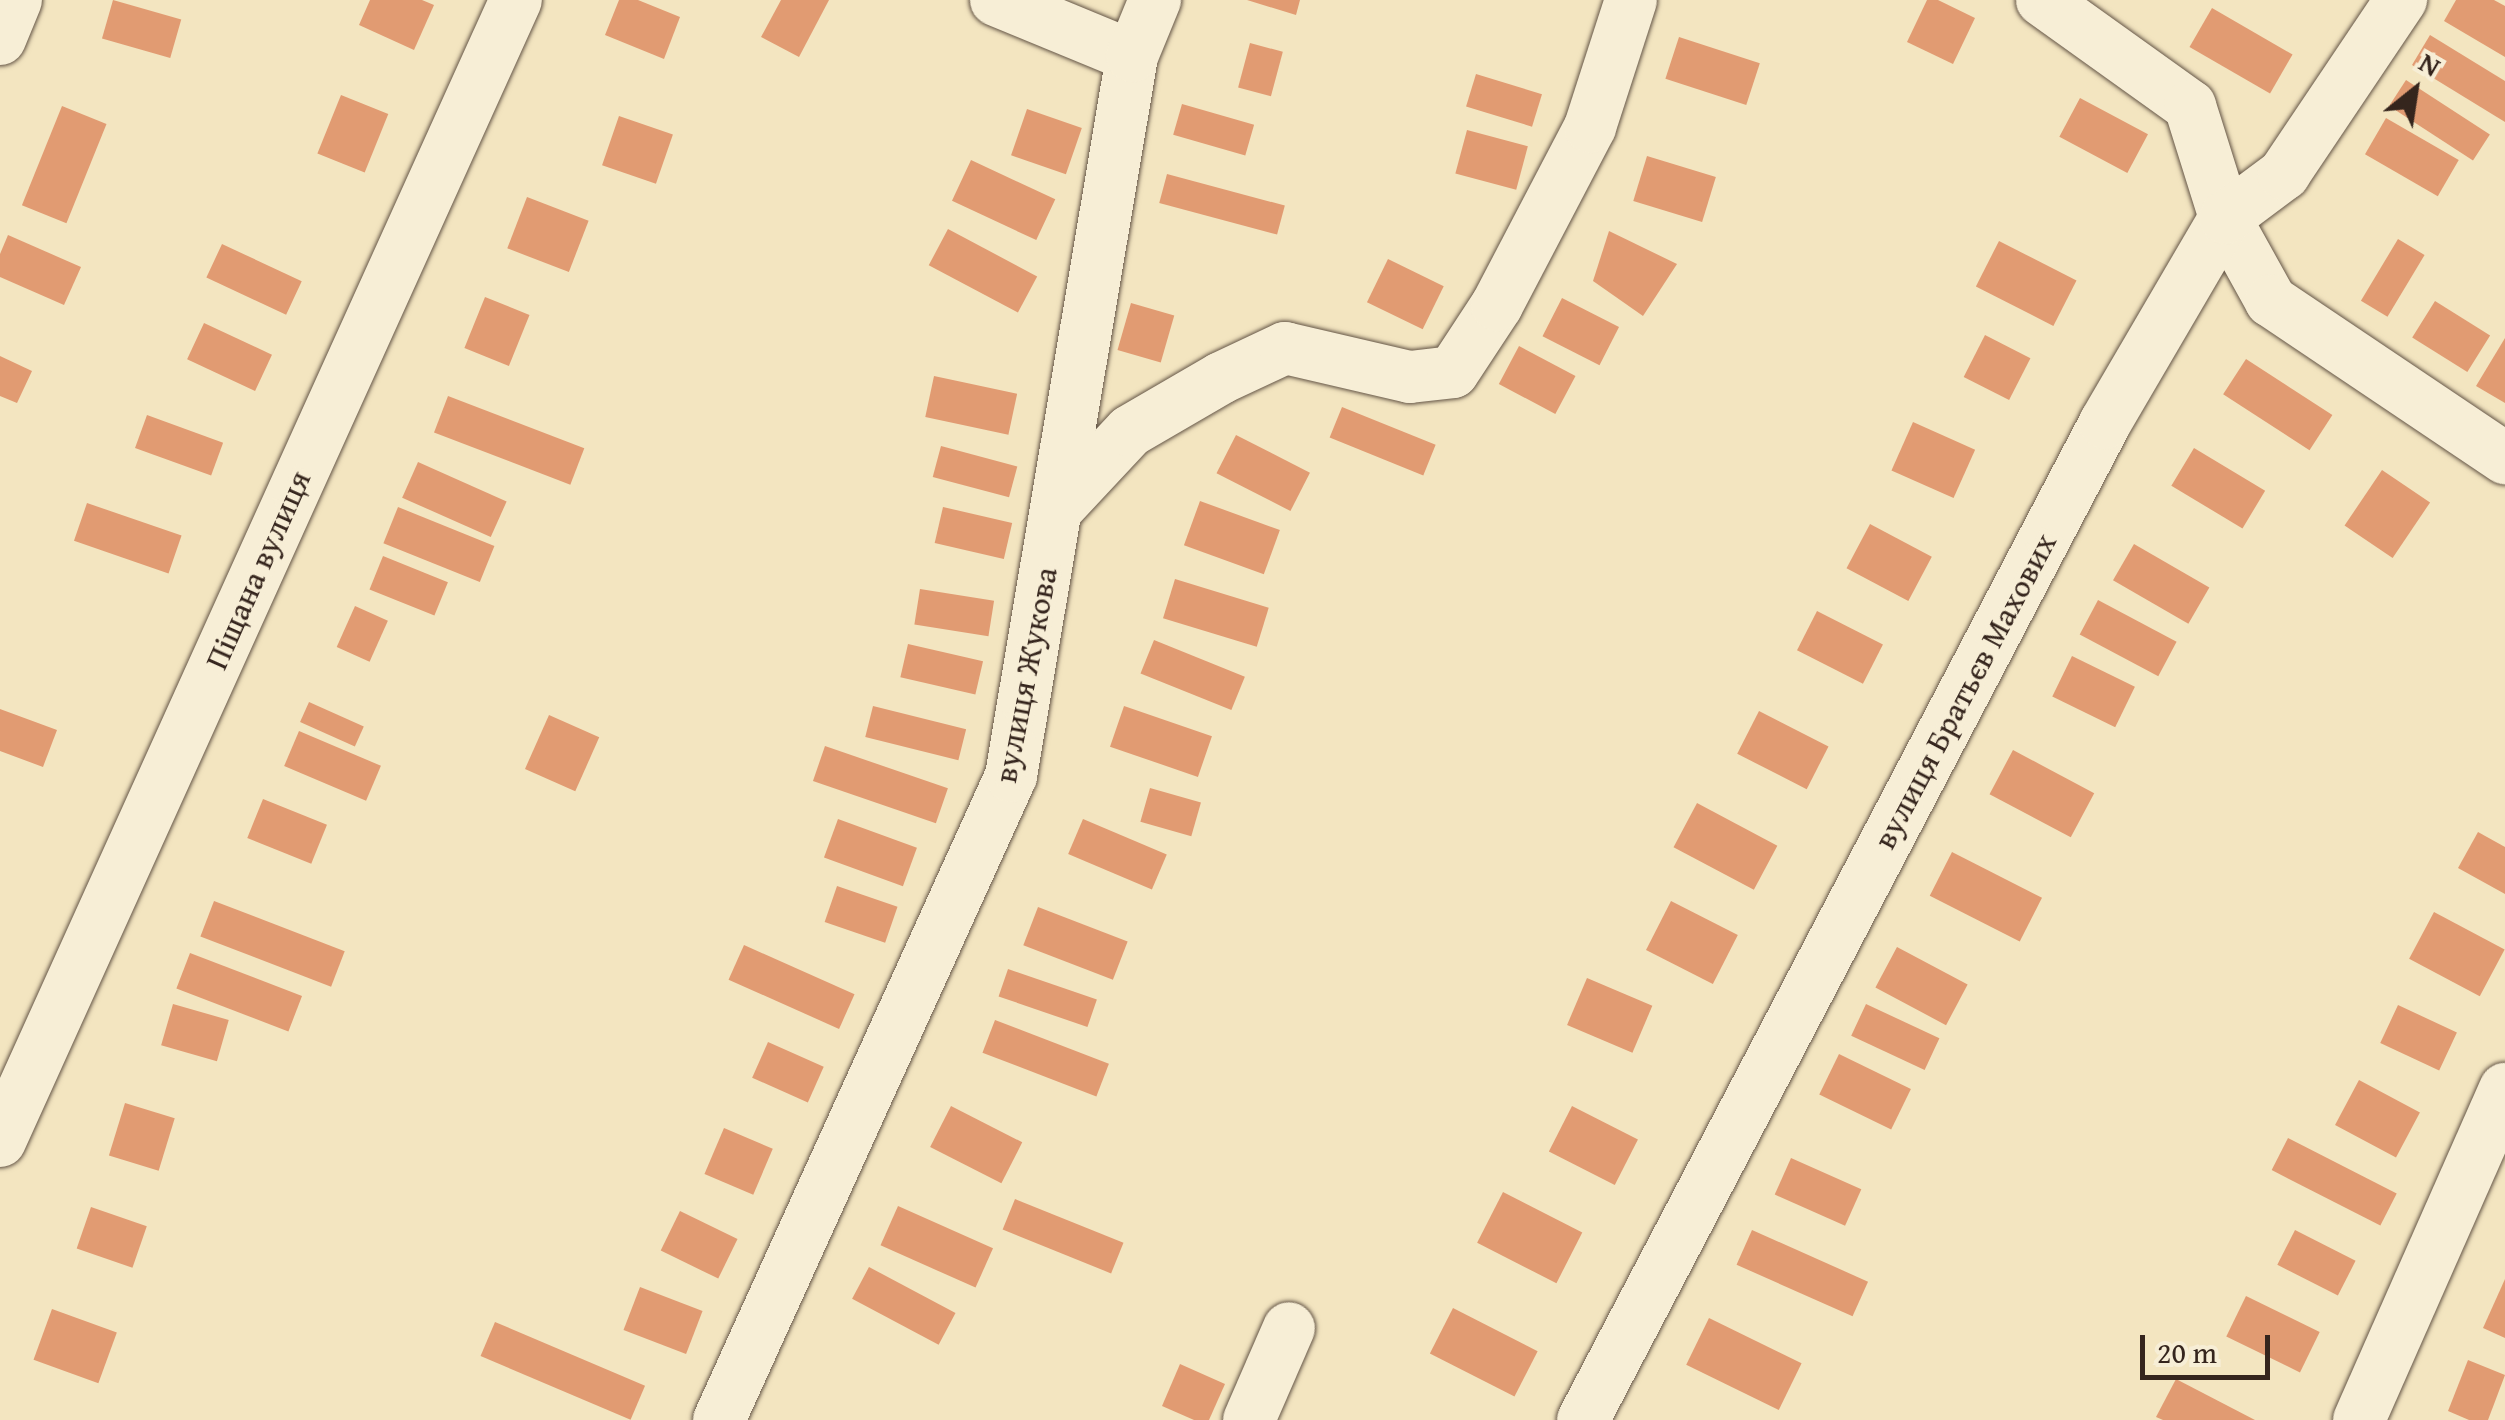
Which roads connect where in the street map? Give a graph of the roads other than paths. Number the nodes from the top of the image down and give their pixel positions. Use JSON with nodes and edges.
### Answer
{"nodes":[{"id":1,"x":16,"y":0,"type":"edge"},
{"id":2,"x":516,"y":0,"type":"edge"},
{"id":3,"x":996,"y":0,"type":"edge"},
{"id":4,"x":1155,"y":0,"type":"edge"},
{"id":5,"x":1631,"y":0,"type":"edge"},
{"id":6,"x":2042,"y":0,"type":"edge"},
{"id":7,"x":2401,"y":0,"type":"edge"},
{"id":8,"x":0,"y":39,"type":"edge"},
{"id":9,"x":1132,"y":56,"type":"junction"},
{"id":10,"x":2225,"y":218,"type":"junction"},
{"id":11,"x":2505,"y":458,"type":"edge"},
{"id":12,"x":1058,"y":508,"type":"junction"},
{"id":13,"x":2505,"y":1089,"type":"edge"},
{"id":14,"x":0,"y":1140,"type":"edge"},
{"id":15,"x":1289,"y":1328,"type":"dead end"},
{"id":16,"x":719,"y":1420,"type":"edge"},
{"id":17,"x":1249,"y":1420,"type":"edge"},
{"id":18,"x":1583,"y":1420,"type":"edge"},
{"id":19,"x":2359,"y":1420,"type":"edge"}],
"edges":[{"from":1,"to":8,"type":"street"},
{"from":2,"to":14,"type":"street","name":"Піщана вулиця"},
{"from":3,"to":9,"type":"street"},
{"from":4,"to":9,"type":"street","name":"вулиця Жукова"},
{"from":5,"to":12,"type":"street"},
{"from":6,"to":10,"type":"street"},
{"from":7,"to":10,"type":"street","name":"вулиця Братьєв Махових"},
{"from":9,"to":12,"type":"street","name":"вулиця Жукова"},
{"from":10,"to":11,"type":"street"},
{"from":10,"to":18,"type":"street","name":"вулиця Братьєв Махових"},
{"from":12,"to":16,"type":"street","name":"вулиця Жукова"},
{"from":13,"to":19,"type":"street"},
{"from":15,"to":17,"type":"street"}]}
